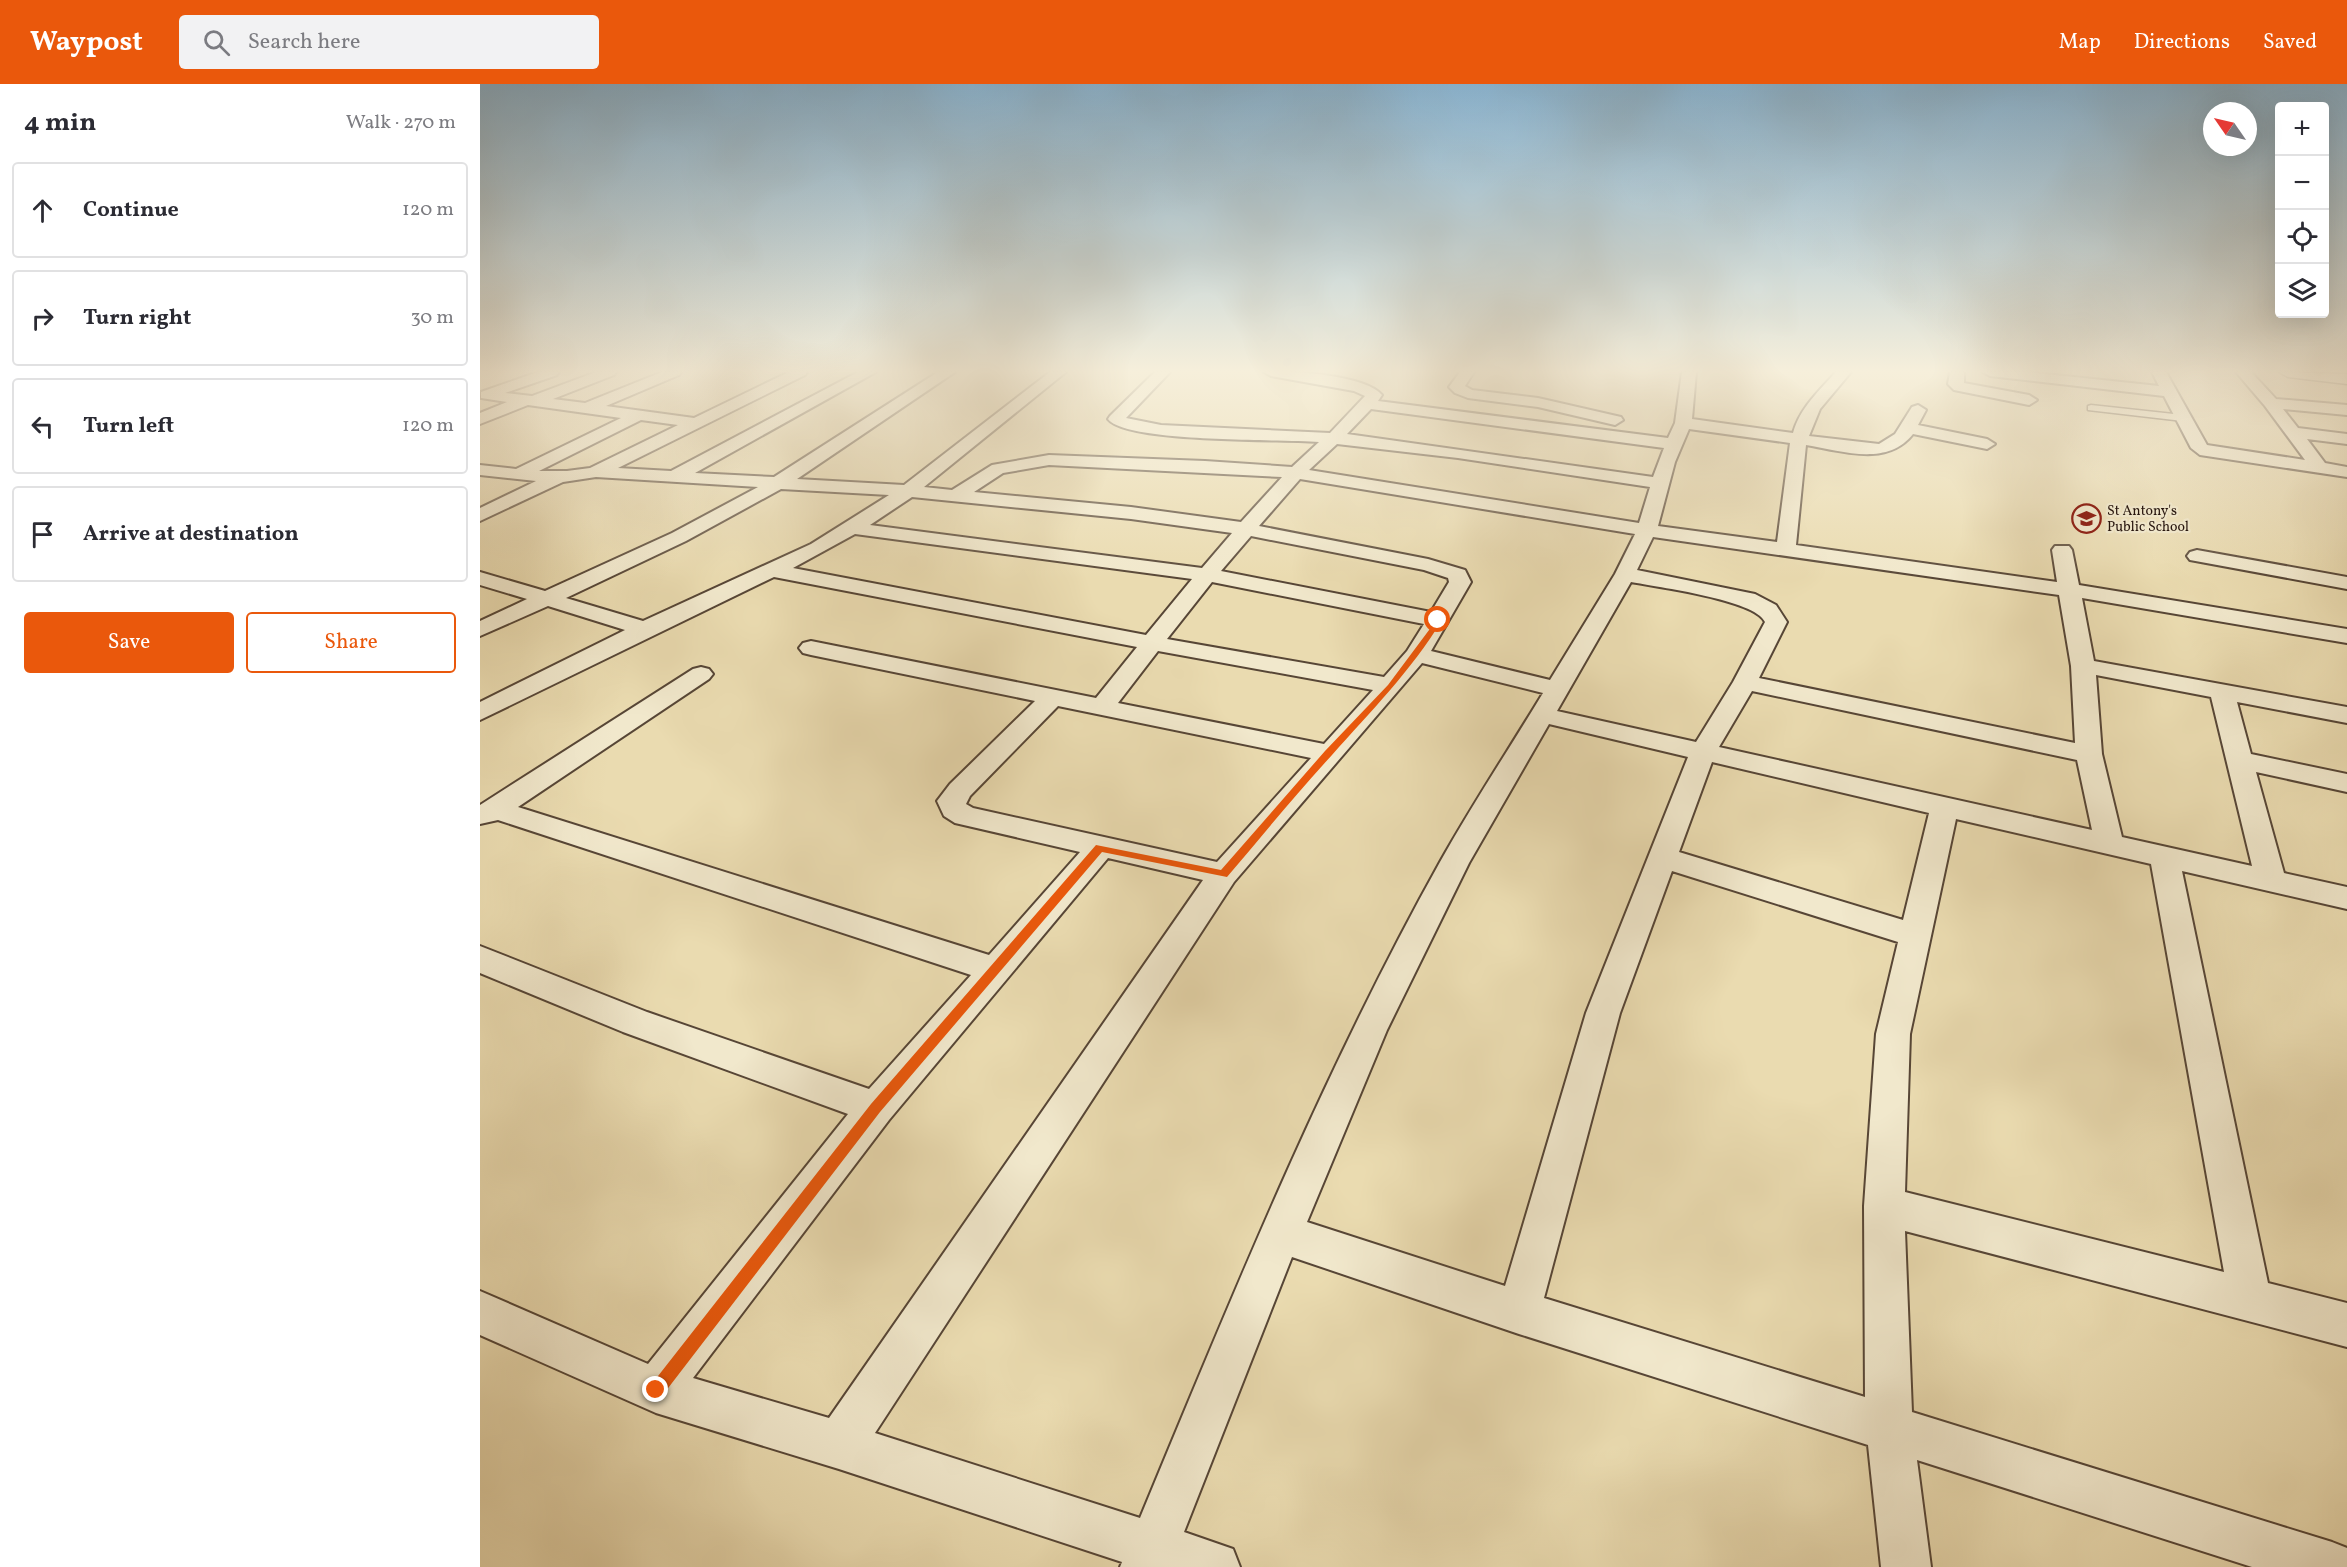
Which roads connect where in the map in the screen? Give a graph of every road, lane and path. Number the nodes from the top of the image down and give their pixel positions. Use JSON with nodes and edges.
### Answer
{"nodes":[{"id":1,"x":586,"y":441,"type":"edge"},
{"id":2,"x":660,"y":441,"type":"edge"},
{"id":3,"x":740,"y":441,"type":"edge"},
{"id":4,"x":843,"y":441,"type":"edge"},
{"id":5,"x":971,"y":441,"type":"edge"},
{"id":6,"x":1330,"y":441,"type":"edge"},
{"id":7,"x":1356,"y":441,"type":"edge"},
{"id":8,"x":1676,"y":441,"type":"edge"},
{"id":9,"x":1799,"y":441,"type":"edge"},
{"id":10,"x":1814,"y":441,"type":"edge"},
{"id":11,"x":1898,"y":441,"type":"edge"},
{"id":12,"x":1973,"y":441,"type":"edge"},
{"id":13,"x":2196,"y":441,"type":"edge"},
{"id":14,"x":2300,"y":441,"type":"edge"},
{"id":15,"x":1987,"y":444,"type":"dead end"},
{"id":16,"x":2319,"y":468,"type":"junction"},
{"id":17,"x":480,"y":470,"type":"edge"},
{"id":18,"x":596,"y":472,"type":"junction"},
{"id":19,"x":2347,"y":472,"type":"edge"},
{"id":20,"x":1296,"y":473,"type":"junction"},
{"id":21,"x":519,"y":474,"type":"junction"},
{"id":22,"x":675,"y":476,"type":"junction"},
{"id":23,"x":557,"y":478,"type":"junction"},
{"id":24,"x":781,"y":482,"type":"junction"},
{"id":25,"x":1660,"y":483,"type":"junction"},
{"id":26,"x":908,"y":491,"type":"junction"},
{"id":27,"x":957,"y":495,"type":"junction"},
{"id":28,"x":480,"y":515,"type":"edge"},
{"id":29,"x":852,"y":528,"type":"junction"},
{"id":30,"x":1246,"y":529,"type":"junction"},
{"id":31,"x":1647,"y":530,"type":"junction"},
{"id":32,"x":1786,"y":549,"type":"junction"},
{"id":33,"x":2062,"y":550,"type":"dead end"},
{"id":34,"x":2197,"y":556,"type":"dead end"},
{"id":35,"x":772,"y":570,"type":"junction"},
{"id":36,"x":1625,"y":574,"type":"junction"},
{"id":37,"x":1207,"y":575,"type":"junction"},
{"id":38,"x":480,"y":578,"type":"edge"},
{"id":39,"x":2347,"y":583,"type":"edge"},
{"id":40,"x":2071,"y":590,"type":"junction"},
{"id":41,"x":545,"y":599,"type":"junction"},
{"id":42,"x":1438,"y":620,"type":"junction"},
{"id":43,"x":480,"y":629,"type":"edge"},
{"id":44,"x":645,"y":629,"type":"junction"},
{"id":45,"x":2347,"y":636,"type":"edge"},
{"id":46,"x":1152,"y":644,"type":"junction"},
{"id":47,"x":811,"y":648,"type":"dead end"},
{"id":48,"x":1417,"y":656,"type":"junction"},
{"id":49,"x":2083,"y":666,"type":"junction"},
{"id":50,"x":701,"y":674,"type":"dead end"},
{"id":51,"x":1745,"y":682,"type":"junction"},
{"id":52,"x":1391,"y":686,"type":"junction"},
{"id":53,"x":2222,"y":692,"type":"junction"},
{"id":54,"x":1052,"y":698,"type":"junction"},
{"id":55,"x":1550,"y":702,"type":"junction"},
{"id":56,"x":1102,"y":707,"type":"junction"},
{"id":57,"x":480,"y":712,"type":"edge"},
{"id":58,"x":2347,"y":715,"type":"edge"},
{"id":59,"x":1703,"y":752,"type":"junction"},
{"id":60,"x":1328,"y":753,"type":"junction"},
{"id":61,"x":2089,"y":754,"type":"junction"},
{"id":62,"x":2238,"y":760,"type":"junction"},
{"id":63,"x":2347,"y":783,"type":"edge"},
{"id":64,"x":1945,"y":806,"type":"junction"},
{"id":65,"x":487,"y":814,"type":"edge"},
{"id":66,"x":2109,"y":844,"type":"junction"},
{"id":67,"x":1100,"y":848,"type":"junction"},
{"id":68,"x":2163,"y":856,"type":"junction"},
{"id":69,"x":1662,"y":857,"type":"junction"},
{"id":70,"x":1223,"y":874,"type":"junction"},
{"id":71,"x":2271,"y":881,"type":"junction"},
{"id":72,"x":2347,"y":898,"type":"edge"},
{"id":73,"x":1916,"y":936,"type":"junction"},
{"id":74,"x":480,"y":959,"type":"edge"},
{"id":75,"x":996,"y":970,"type":"junction"},
{"id":76,"x":876,"y":1108,"type":"junction"},
{"id":77,"x":1884,"y":1206,"type":"junction"},
{"id":78,"x":1282,"y":1234,"type":"junction"},
{"id":79,"x":2250,"y":1299,"type":"junction"},
{"id":80,"x":1519,"y":1312,"type":"junction"},
{"id":81,"x":480,"y":1313,"type":"edge"},
{"id":82,"x":2347,"y":1325,"type":"edge"},
{"id":83,"x":656,"y":1390,"type":"junction"},
{"id":84,"x":1889,"y":1427,"type":"junction"},
{"id":85,"x":839,"y":1444,"type":"junction"},
{"id":86,"x":1149,"y":1556,"type":"edge"},
{"id":87,"x":1215,"y":1567,"type":"edge"},
{"id":88,"x":1906,"y":1567,"type":"edge"},
{"id":89,"x":2332,"y":1567,"type":"edge"}],
"edges":[{"from":1,"to":21,"type":"street"},
{"from":2,"to":18,"type":"street"},
{"from":3,"to":22,"type":"street"},
{"from":4,"to":24,"type":"street"},
{"from":5,"to":26,"type":"street"},
{"from":6,"to":20,"type":"street"},
{"from":7,"to":25,"type":"street"},
{"from":8,"to":25,"type":"street"},
{"from":9,"to":32,"type":"street"},
{"from":10,"to":11,"type":"street"},
{"from":12,"to":15,"type":"street"},
{"from":13,"to":16,"type":"street"},
{"from":14,"to":16,"type":"street"},
{"from":16,"to":19,"type":"street"},
{"from":17,"to":21,"type":"street"},
{"from":18,"to":22,"type":"street"},
{"from":18,"to":23,"type":"street"},
{"from":20,"to":27,"type":"street"},
{"from":20,"to":30,"type":"street"},
{"from":20,"to":31,"type":"street"},
{"from":21,"to":23,"type":"street"},
{"from":22,"to":24,"type":"street"},
{"from":23,"to":28,"type":"street"},
{"from":24,"to":26,"type":"street"},
{"from":24,"to":41,"type":"street"},
{"from":25,"to":31,"type":"street"},
{"from":26,"to":27,"type":"street"},
{"from":26,"to":29,"type":"street"},
{"from":27,"to":30,"type":"street"},
{"from":29,"to":35,"type":"street"},
{"from":29,"to":37,"type":"street"},
{"from":30,"to":37,"type":"street"},
{"from":30,"to":42,"type":"street"},
{"from":31,"to":32,"type":"street"},
{"from":31,"to":36,"type":"street"},
{"from":32,"to":40,"type":"street"},
{"from":33,"to":40,"type":"street"},
{"from":34,"to":39,"type":"street"},
{"from":35,"to":44,"type":"street"},
{"from":35,"to":46,"type":"street"},
{"from":36,"to":51,"type":"street"},
{"from":36,"to":55,"type":"street"},
{"from":37,"to":42,"type":"street"},
{"from":37,"to":46,"type":"street"},
{"from":38,"to":41,"type":"street"},
{"from":40,"to":45,"type":"street"},
{"from":40,"to":49,"type":"street"},
{"from":41,"to":43,"type":"street"},
{"from":41,"to":44,"type":"street"},
{"from":42,"to":48,"type":"street"},
{"from":44,"to":57,"type":"street"},
{"from":46,"to":52,"type":"street"},
{"from":46,"to":56,"type":"street"},
{"from":47,"to":54,"type":"street"},
{"from":48,"to":52,"type":"street"},
{"from":48,"to":55,"type":"street"},
{"from":49,"to":53,"type":"street"},
{"from":49,"to":61,"type":"street"},
{"from":50,"to":65,"type":"street"},
{"from":51,"to":59,"type":"street"},
{"from":51,"to":61,"type":"street"},
{"from":52,"to":60,"type":"street"},
{"from":53,"to":58,"type":"street"},
{"from":53,"to":62,"type":"street"},
{"from":54,"to":56,"type":"street"},
{"from":54,"to":67,"type":"street"},
{"from":55,"to":59,"type":"street"},
{"from":55,"to":78,"type":"street"},
{"from":56,"to":60,"type":"street"},
{"from":59,"to":64,"type":"street"},
{"from":59,"to":69,"type":"street"},
{"from":60,"to":70,"type":"street"},
{"from":61,"to":66,"type":"street"},
{"from":62,"to":63,"type":"street"},
{"from":62,"to":71,"type":"street"},
{"from":64,"to":66,"type":"street"},
{"from":64,"to":73,"type":"street"},
{"from":65,"to":75,"type":"street"},
{"from":66,"to":68,"type":"street"},
{"from":67,"to":70,"type":"street"},
{"from":67,"to":75,"type":"street"},
{"from":68,"to":71,"type":"street"},
{"from":68,"to":79,"type":"street"},
{"from":69,"to":73,"type":"street"},
{"from":69,"to":80,"type":"street"},
{"from":70,"to":85,"type":"street"},
{"from":71,"to":72,"type":"street"},
{"from":73,"to":77,"type":"street"},
{"from":74,"to":76,"type":"street"},
{"from":75,"to":76,"type":"street"},
{"from":76,"to":83,"type":"street"},
{"from":77,"to":79,"type":"street"},
{"from":77,"to":84,"type":"street"},
{"from":78,"to":80,"type":"street"},
{"from":78,"to":86,"type":"street"},
{"from":79,"to":82,"type":"street"},
{"from":80,"to":84,"type":"street"},
{"from":81,"to":83,"type":"street"},
{"from":83,"to":85,"type":"street"},
{"from":84,"to":88,"type":"street"},
{"from":84,"to":89,"type":"street"},
{"from":85,"to":86,"type":"street"},
{"from":86,"to":87,"type":"street"}]}
